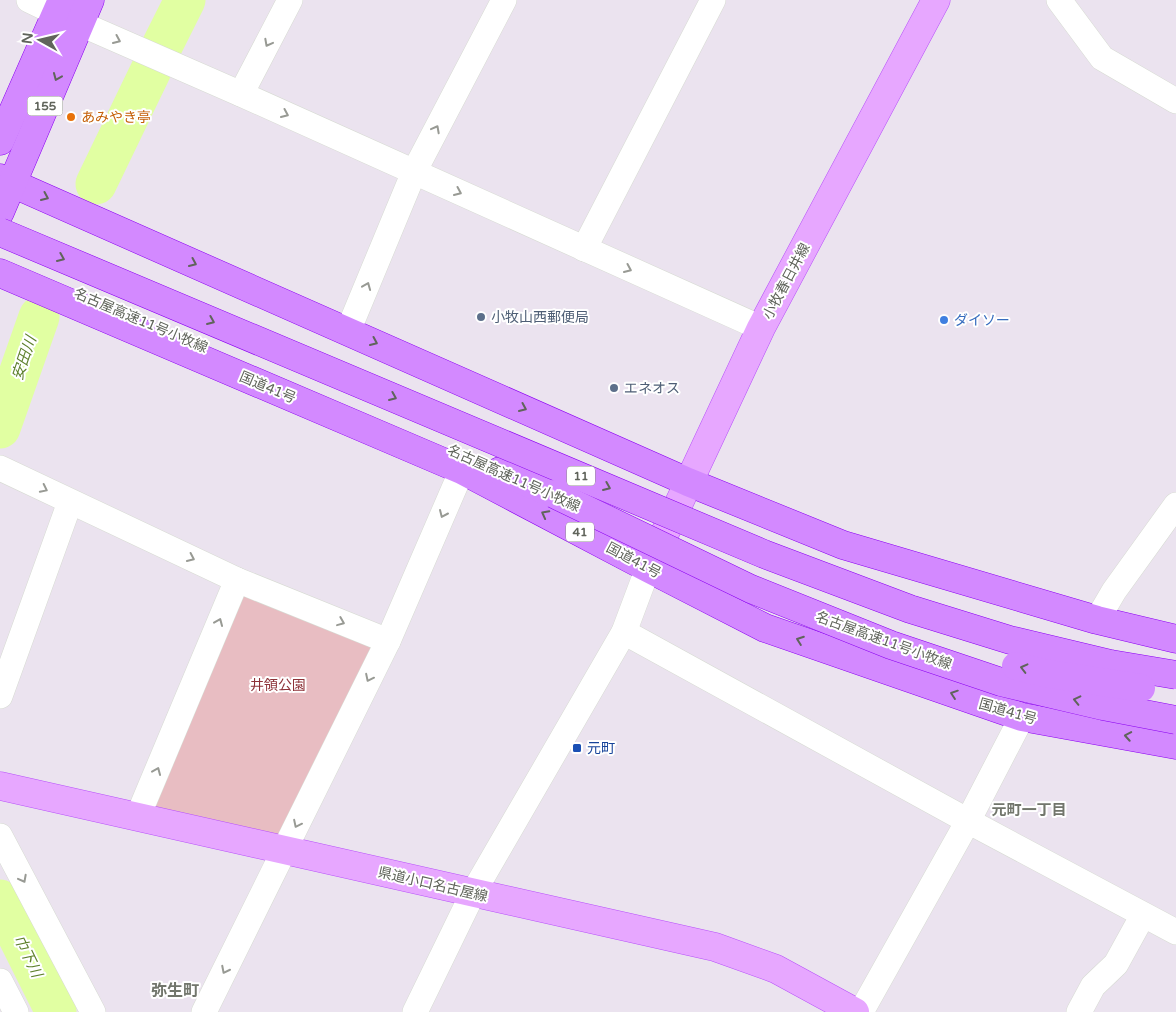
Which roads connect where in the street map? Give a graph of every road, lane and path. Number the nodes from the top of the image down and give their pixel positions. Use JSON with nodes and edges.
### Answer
{"nodes":[{"id":1,"x":29,"y":0,"type":"edge"},
{"id":2,"x":290,"y":0,"type":"edge"},
{"id":3,"x":504,"y":0,"type":"edge"},
{"id":4,"x":713,"y":0,"type":"edge"},
{"id":5,"x":936,"y":0,"type":"edge"},
{"id":6,"x":1059,"y":0,"type":"edge"},
{"id":7,"x":72,"y":9,"type":"edge"},
{"id":8,"x":241,"y":94,"type":"junction"},
{"id":9,"x":1176,"y":101,"type":"edge"},
{"id":10,"x":0,"y":141,"type":"edge"},
{"id":11,"x":414,"y":172,"type":"junction"},
{"id":12,"x":6,"y":180,"type":"edge"},
{"id":13,"x":0,"y":212,"type":"edge"},
{"id":14,"x":0,"y":232,"type":"edge"},
{"id":15,"x":584,"y":249,"type":"junction"},
{"id":16,"x":0,"y":260,"type":"edge"},
{"id":17,"x":0,"y":273,"type":"edge"},
{"id":18,"x":761,"y":328,"type":"junction"},
{"id":19,"x":348,"y":331,"type":"junction"},
{"id":20,"x":0,"y":468,"type":"edge"},
{"id":21,"x":462,"y":470,"type":"junction"},
{"id":22,"x":688,"y":482,"type":"junction"},
{"id":23,"x":554,"y":494,"type":"junction"},
{"id":24,"x":70,"y":502,"type":"junction"},
{"id":25,"x":1176,"y":505,"type":"edge"},
{"id":26,"x":648,"y":568,"type":"junction"},
{"id":27,"x":237,"y":580,"type":"junction"},
{"id":28,"x":1097,"y":620,"type":"junction"},
{"id":29,"x":624,"y":632,"type":"junction"},
{"id":30,"x":1176,"y":639,"type":"edge"},
{"id":31,"x":388,"y":641,"type":"junction"},
{"id":32,"x":1176,"y":675,"type":"edge"},
{"id":33,"x":1176,"y":693,"type":"edge"},
{"id":34,"x":0,"y":696,"type":"edge"},
{"id":35,"x":1022,"y":717,"type":"junction"},
{"id":36,"x":1176,"y":720,"type":"edge"},
{"id":37,"x":1176,"y":745,"type":"edge"},
{"id":38,"x":0,"y":786,"type":"edge"},
{"id":39,"x":138,"y":816,"type":"junction"},
{"id":40,"x":968,"y":821,"type":"junction"},
{"id":41,"x":0,"y":836,"type":"edge"},
{"id":42,"x":285,"y":851,"type":"junction"},
{"id":43,"x":473,"y":893,"type":"junction"},
{"id":44,"x":1143,"y":915,"type":"junction"},
{"id":45,"x":1176,"y":932,"type":"edge"},
{"id":46,"x":0,"y":981,"type":"edge"},
{"id":47,"x":16,"y":1012,"type":"edge"},
{"id":48,"x":93,"y":1012,"type":"edge"},
{"id":49,"x":204,"y":1012,"type":"edge"},
{"id":50,"x":416,"y":1012,"type":"edge"},
{"id":51,"x":855,"y":1012,"type":"edge"},
{"id":52,"x":861,"y":1012,"type":"edge"},
{"id":53,"x":1079,"y":1012,"type":"edge"}],
"edges":[{"from":1,"to":7,"type":"street"},
{"from":2,"to":8,"type":"street","one_way":true},
{"from":11,"to":3,"type":"street","one_way":true},
{"from":4,"to":15,"type":"street"},
{"from":5,"to":18,"type":"main road","name":"小牧春日井線"},
{"from":6,"to":9,"type":"street"},
{"from":7,"to":8,"type":"street","one_way":true},
{"from":7,"to":10,"type":"highway","number":"155"},
{"from":7,"to":12,"type":"highway","number":"155","one_way":true},
{"from":8,"to":11,"type":"street","one_way":true},
{"from":11,"to":15,"type":"street","one_way":true},
{"from":19,"to":11,"type":"street","one_way":true},
{"from":12,"to":13,"type":"highway","number":"155"},
{"from":12,"to":19,"type":"highway","one_way":true},
{"from":14,"to":32,"type":"highway","name":"名古屋高速11号小牧線","number":"11","one_way":true,"bridge":true},
{"from":15,"to":18,"type":"street","one_way":true},
{"from":16,"to":23,"type":"highway","name":"名古屋高速11号小牧線","number":"11"},
{"from":17,"to":21,"type":"highway","name":"国道41号","number":"41"},
{"from":18,"to":22,"type":"main road","name":"小牧春日井線"},
{"from":19,"to":22,"type":"highway","one_way":true},
{"from":20,"to":24,"type":"street","one_way":true},
{"from":26,"to":21,"type":"highway","name":"国道41号","number":"41","one_way":true},
{"from":21,"to":31,"type":"street","one_way":true},
{"from":22,"to":26,"type":"main road","name":"小牧春日井線"},
{"from":22,"to":28,"type":"highway"},
{"from":33,"to":23,"type":"highway","one_way":true,"bridge":true},
{"from":36,"to":23,"type":"highway","name":"名古屋高速11号小牧線","number":"11","one_way":true,"bridge":true},
{"from":24,"to":27,"type":"street","one_way":true},
{"from":24,"to":34,"type":"street"},
{"from":25,"to":28,"type":"street"},
{"from":26,"to":29,"type":"street"},
{"from":35,"to":26,"type":"highway","name":"国道41号","number":"41","one_way":true},
{"from":27,"to":31,"type":"street","one_way":true},
{"from":39,"to":27,"type":"street","one_way":true},
{"from":28,"to":30,"type":"highway"},
{"from":29,"to":40,"type":"street"},
{"from":29,"to":43,"type":"street"},
{"from":31,"to":42,"type":"street","one_way":true},
{"from":37,"to":35,"type":"highway","name":"国道41号","number":"41","one_way":true},
{"from":35,"to":40,"type":"street"},
{"from":38,"to":39,"type":"main road","name":"県道小口名古屋線"},
{"from":39,"to":42,"type":"main road","name":"県道小口名古屋線"},
{"from":40,"to":44,"type":"street"},
{"from":40,"to":52,"type":"street"},
{"from":41,"to":48,"type":"street","one_way":true},
{"from":42,"to":43,"type":"main road","name":"県道小口名古屋線"},
{"from":42,"to":49,"type":"street","one_way":true},
{"from":43,"to":50,"type":"street"},
{"from":43,"to":51,"type":"main road","name":"県道小口名古屋線"},
{"from":44,"to":45,"type":"street"},
{"from":44,"to":53,"type":"street"},
{"from":46,"to":47,"type":"street"}]}
